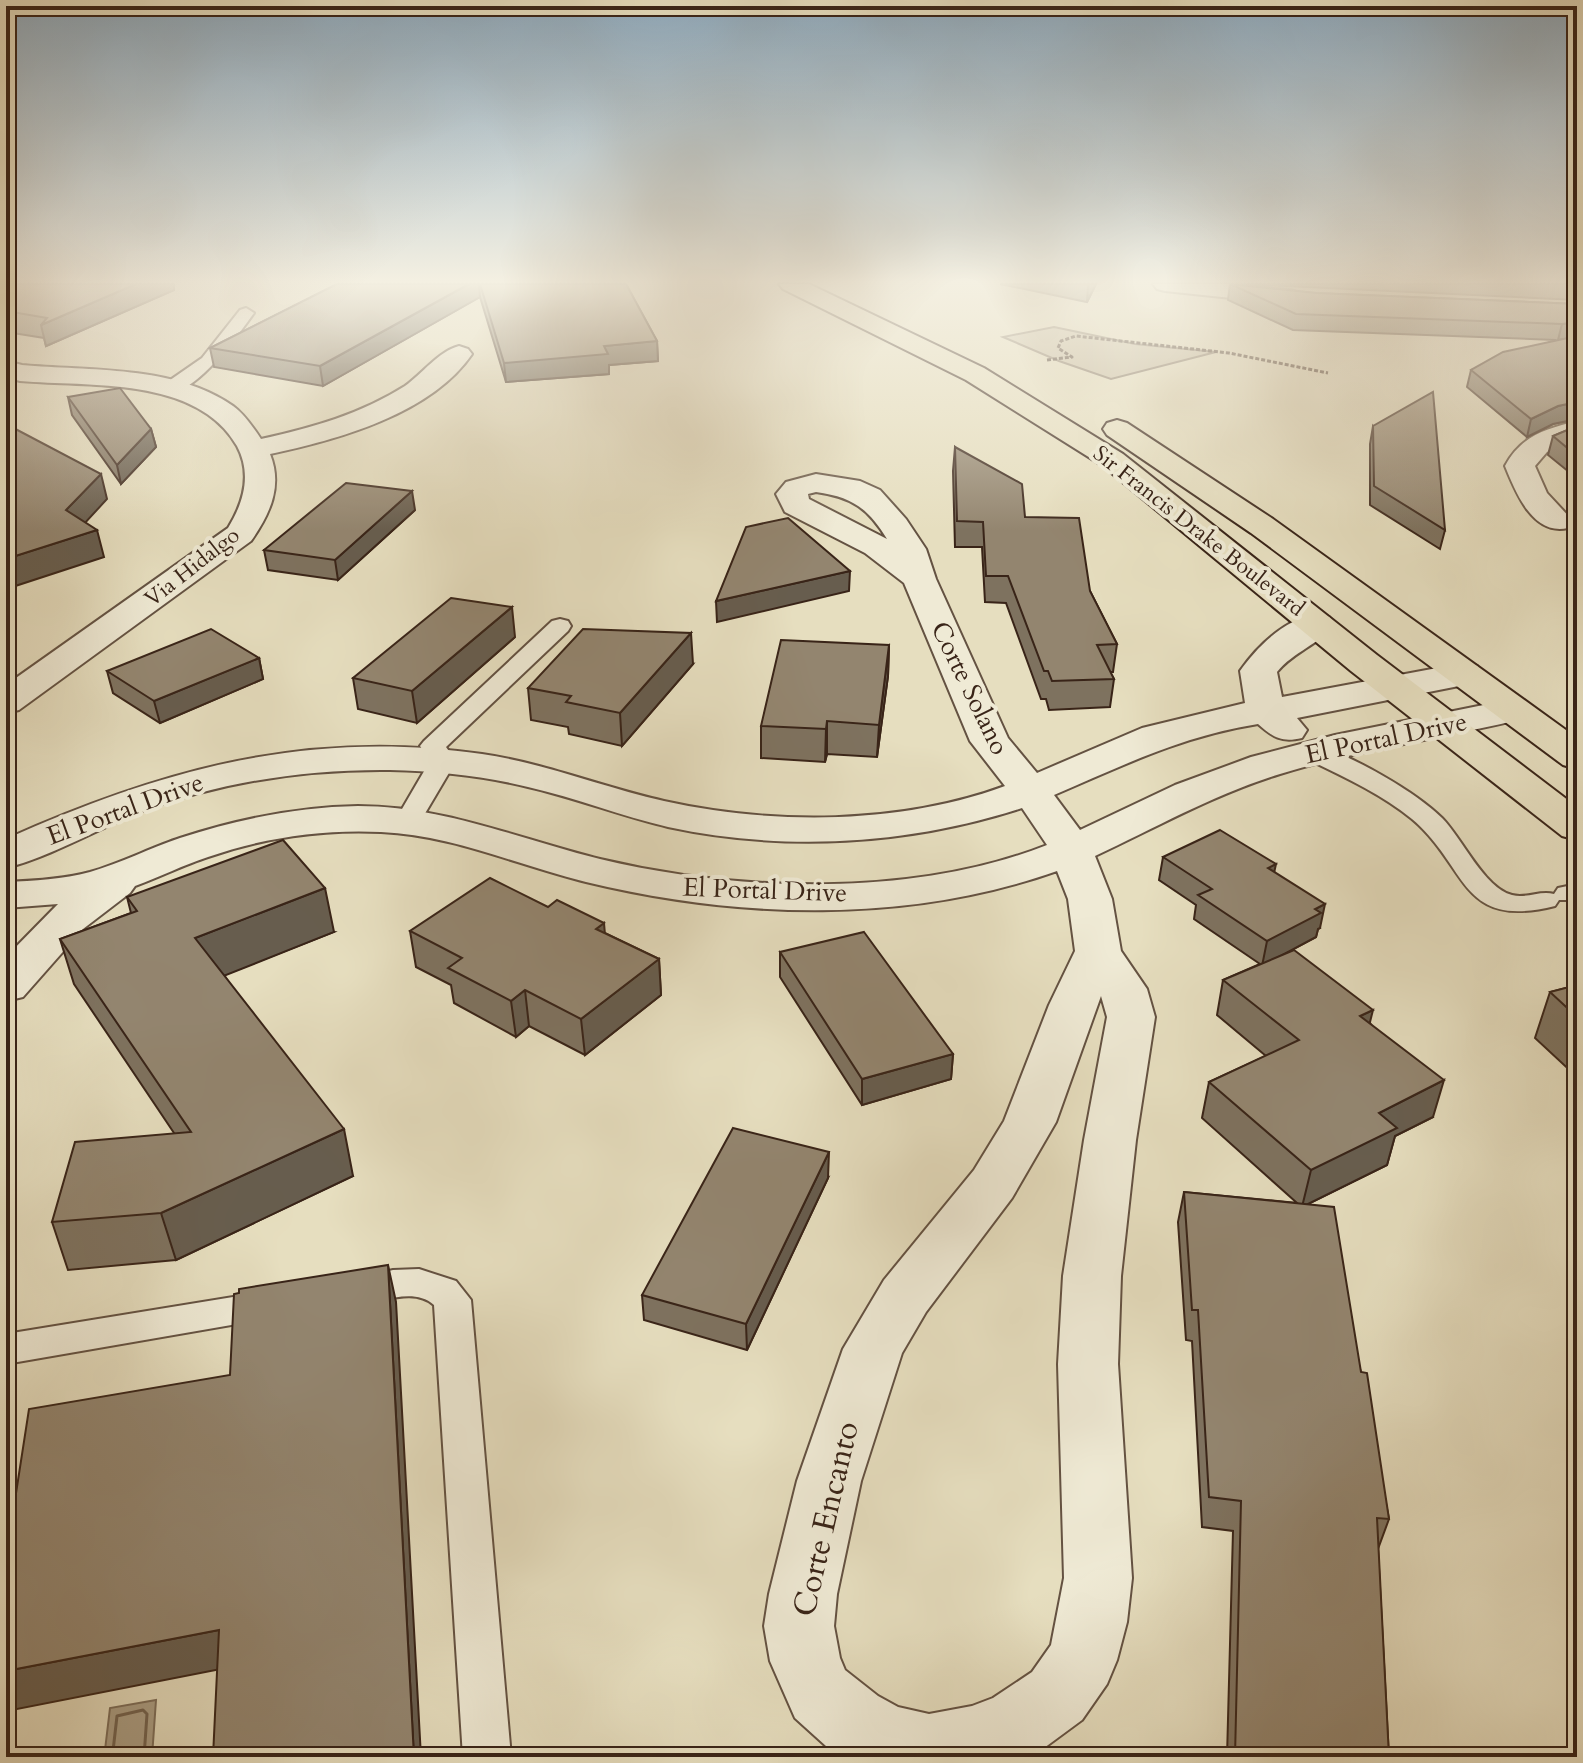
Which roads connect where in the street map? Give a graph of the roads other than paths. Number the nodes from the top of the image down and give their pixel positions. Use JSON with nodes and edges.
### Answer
{"nodes":[{"id":1,"x":202,"y":366,"type":"edge"},
{"id":2,"x":445,"y":366,"type":"edge"},
{"id":3,"x":961,"y":366,"type":"edge"},
{"id":4,"x":1008,"y":366,"type":"edge"},
{"id":5,"x":6,"y":369,"type":"edge"},
{"id":6,"x":169,"y":389,"type":"junction"},
{"id":7,"x":1577,"y":430,"type":"edge"},
{"id":8,"x":253,"y":449,"type":"junction"},
{"id":9,"x":1557,"y":521,"type":"dead end"},
{"id":10,"x":919,"y":579,"type":"dead end"},
{"id":11,"x":1317,"y":624,"type":"junction"},
{"id":12,"x":560,"y":626,"type":"dead end"},
{"id":13,"x":1464,"y":674,"type":"junction"},
{"id":14,"x":1397,"y":687,"type":"junction"},
{"id":15,"x":6,"y":702,"type":"edge"},
{"id":16,"x":1513,"y":710,"type":"junction"},
{"id":17,"x":1266,"y":711,"type":"junction"},
{"id":18,"x":1445,"y":725,"type":"junction"},
{"id":19,"x":1314,"y":753,"type":"junction"},
{"id":20,"x":1577,"y":757,"type":"edge"},
{"id":21,"x":443,"y":761,"type":"junction"},
{"id":22,"x":1028,"y":791,"type":"junction"},
{"id":23,"x":408,"y":821,"type":"junction"},
{"id":24,"x":1577,"y":827,"type":"edge"},
{"id":25,"x":1071,"y":850,"type":"junction"},
{"id":26,"x":6,"y":855,"type":"edge"},
{"id":27,"x":135,"y":871,"type":"junction"},
{"id":28,"x":6,"y":895,"type":"edge"},
{"id":29,"x":1563,"y":896,"type":"edge"},
{"id":30,"x":1098,"y":951,"type":"junction"},
{"id":31,"x":6,"y":986,"type":"edge"},
{"id":32,"x":6,"y":1349,"type":"edge"},
{"id":33,"x":487,"y":1757,"type":"edge"}],
"edges":[{"from":1,"to":6,"type":"lane"},
{"from":2,"to":8,"type":"street"},
{"from":3,"to":11,"type":"main road","name":"Sir Francis Drake Boulevard"},
{"from":4,"to":13,"type":"main road","name":"Sir Francis Drake Boulevard"},
{"from":5,"to":6,"type":"street","name":"Via Hidalgo"},
{"from":6,"to":8,"type":"street","name":"Via Hidalgo"},
{"from":7,"to":9,"type":"street"},
{"from":8,"to":15,"type":"street","name":"Via Hidalgo"},
{"from":10,"to":22,"type":"street","name":"Corte Solano"},
{"from":11,"to":14,"type":"main road","name":"Sir Francis Drake Boulevard"},
{"from":11,"to":17,"type":"street"},
{"from":12,"to":21,"type":"lane"},
{"from":13,"to":14,"type":"street","name":"El Portal Drive"},
{"from":13,"to":16,"type":"main road","name":"Sir Francis Drake Boulevard"},
{"from":14,"to":17,"type":"street","name":"El Portal Drive"},
{"from":14,"to":18,"type":"main road","name":"Sir Francis Drake Boulevard"},
{"from":16,"to":18,"type":"street","name":"El Portal Drive"},
{"from":16,"to":20,"type":"main road","name":"Sir Francis Drake Boulevard"},
{"from":17,"to":19,"type":"street"},
{"from":17,"to":22,"type":"street","name":"El Portal Drive"},
{"from":18,"to":19,"type":"street","name":"El Portal Drive"},
{"from":18,"to":24,"type":"main road","name":"Sir Francis Drake Boulevard"},
{"from":19,"to":25,"type":"street","name":"El Portal Drive"},
{"from":19,"to":29,"type":"lane"},
{"from":21,"to":22,"type":"street","name":"El Portal Drive"},
{"from":21,"to":23,"type":"lane"},
{"from":21,"to":26,"type":"street","name":"El Portal Drive"},
{"from":22,"to":25,"type":"street","name":"Corte Solano"},
{"from":23,"to":25,"type":"street","name":"El Portal Drive"},
{"from":23,"to":27,"type":"street","name":"El Portal Drive"},
{"from":25,"to":30,"type":"street","name":"Corte Encanto"},
{"from":27,"to":28,"type":"street","name":"El Portal Drive"},
{"from":27,"to":31,"type":"street"},
{"from":30,"to":30,"type":"street","name":"Corte Encanto"},
{"from":32,"to":33,"type":"lane"}]}
